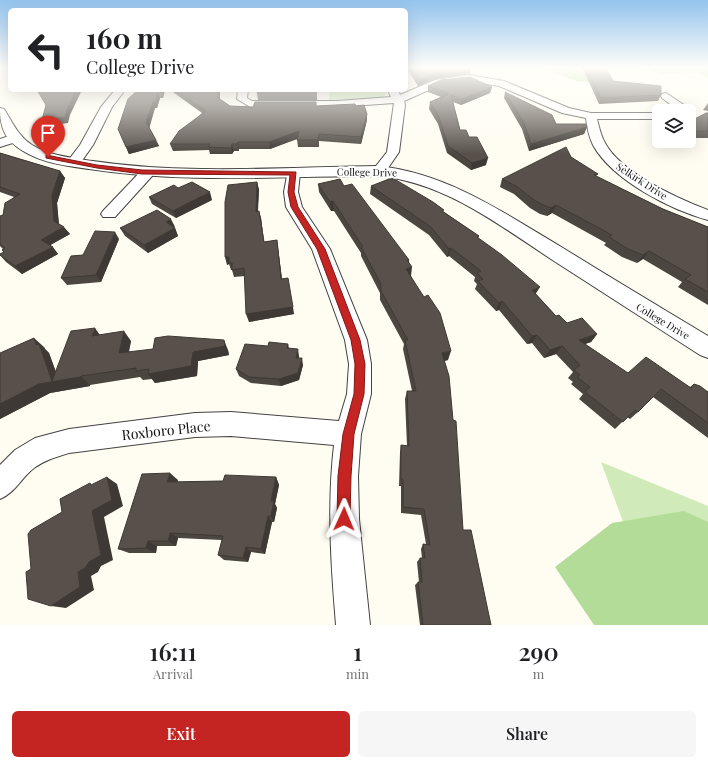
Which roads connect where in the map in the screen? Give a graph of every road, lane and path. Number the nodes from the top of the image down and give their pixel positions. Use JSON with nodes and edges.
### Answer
{"nodes":[{"id":1,"x":115,"y":96,"type":"edge"},
{"id":2,"x":242,"y":96,"type":"edge"},
{"id":3,"x":388,"y":96,"type":"edge"},
{"id":4,"x":396,"y":96,"type":"edge"},
{"id":5,"x":532,"y":96,"type":"edge"},
{"id":6,"x":666,"y":96,"type":"dead end"},
{"id":7,"x":677,"y":104,"type":"edge"},
{"id":8,"x":0,"y":112,"type":"edge"},
{"id":9,"x":591,"y":116,"type":"junction"},
{"id":10,"x":652,"y":116,"type":"edge"},
{"id":11,"x":15,"y":138,"type":"junction"},
{"id":12,"x":0,"y":142,"type":"edge"},
{"id":13,"x":74,"y":162,"type":"junction"},
{"id":14,"x":379,"y":171,"type":"junction"},
{"id":15,"x":148,"y":172,"type":"junction"},
{"id":16,"x":294,"y":173,"type":"junction"},
{"id":17,"x":110,"y":214,"type":"dead end"},
{"id":18,"x":708,"y":215,"type":"edge"},
{"id":19,"x":708,"y":348,"type":"edge"},
{"id":20,"x":348,"y":434,"type":"junction"},
{"id":21,"x":0,"y":485,"type":"edge"},
{"id":22,"x":353,"y":625,"type":"edge"}],
"edges":[{"from":1,"to":13,"type":"street"},
{"from":2,"to":3,"type":"street"},
{"from":4,"to":14,"type":"street"},
{"from":5,"to":9,"type":"street"},
{"from":6,"to":7,"type":"street"},
{"from":8,"to":11,"type":"street","name":"College Drive"},
{"from":9,"to":10,"type":"street"},
{"from":9,"to":18,"type":"street","name":"Selkirk Drive"},
{"from":11,"to":12,"type":"street"},
{"from":11,"to":13,"type":"street","name":"College Drive"},
{"from":13,"to":15,"type":"street","name":"College Drive"},
{"from":14,"to":16,"type":"street","name":"College Drive"},
{"from":14,"to":19,"type":"street","name":"College Drive"},
{"from":15,"to":16,"type":"street","name":"College Drive"},
{"from":15,"to":17,"type":"street"},
{"from":16,"to":20,"type":"street"},
{"from":20,"to":21,"type":"street","name":"Roxboro Place"},
{"from":20,"to":22,"type":"street"}]}
